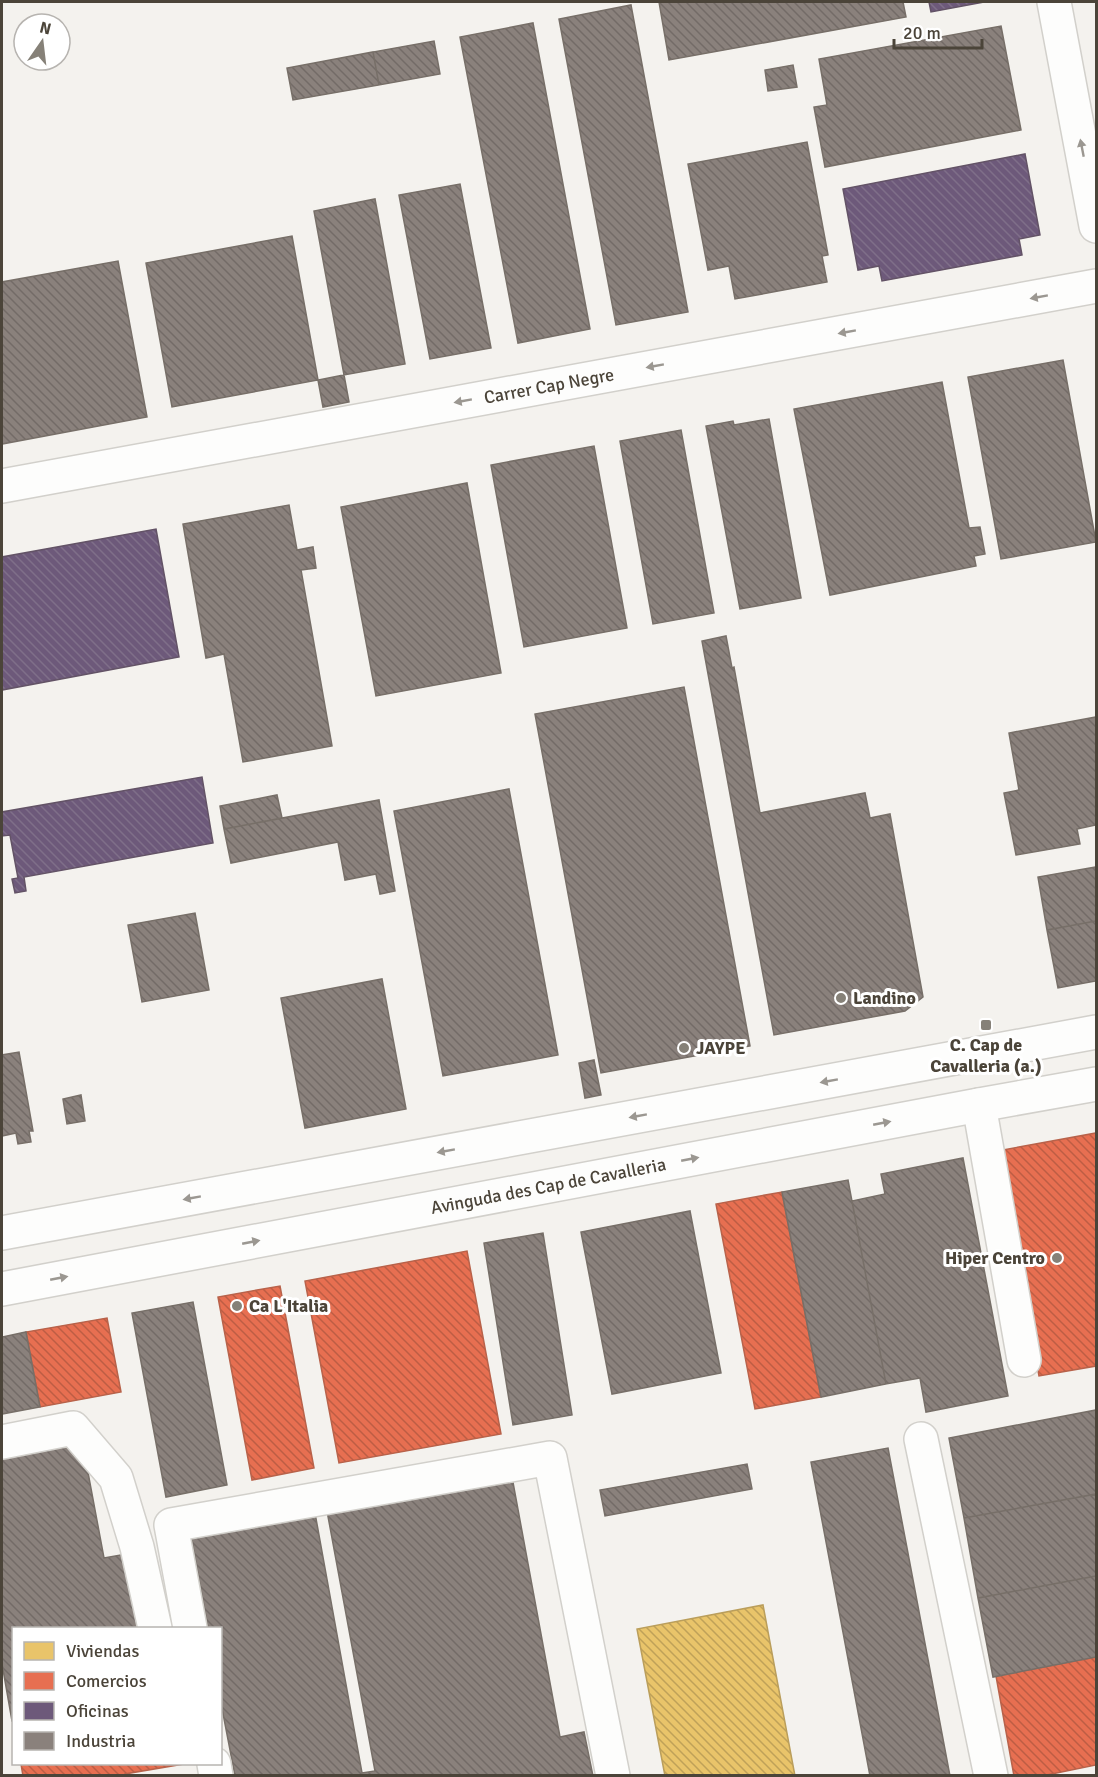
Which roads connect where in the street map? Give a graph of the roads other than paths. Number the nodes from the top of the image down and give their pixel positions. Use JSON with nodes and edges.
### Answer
{"nodes":[{"id":1,"x":1054,"y":2,"type":"edge"},
{"id":2,"x":1096,"y":226,"type":"edge"},
{"id":3,"x":1096,"y":286,"type":"edge"},
{"id":4,"x":2,"y":486,"type":"edge"},
{"id":5,"x":1096,"y":1032,"type":"edge"},
{"id":6,"x":1096,"y":1084,"type":"edge"},
{"id":7,"x":979,"y":1105,"type":"junction"},
{"id":8,"x":2,"y":1233,"type":"edge"},
{"id":9,"x":2,"y":1289,"type":"edge"},
{"id":10,"x":1024,"y":1360,"type":"dead end"},
{"id":11,"x":921,"y":1439,"type":"dead end"},
{"id":12,"x":2,"y":1442,"type":"edge"},
{"id":13,"x":155,"y":1627,"type":"edge"},
{"id":14,"x":190,"y":1627,"type":"edge"},
{"id":15,"x":613,"y":1776,"type":"edge"},
{"id":16,"x":991,"y":1776,"type":"edge"}],
"edges":[{"from":2,"to":1,"type":"street","one_way":true},
{"from":3,"to":4,"type":"street","name":"Carrer Cap Negre","one_way":true},
{"from":5,"to":8,"type":"street","one_way":true},
{"from":6,"to":7,"type":"street","name":"Avinguda des Cap de Cavalleria"},
{"from":9,"to":7,"type":"street","name":"Avinguda des Cap de Cavalleria","one_way":true},
{"from":7,"to":10,"type":"street"},
{"from":11,"to":16,"type":"street"},
{"from":12,"to":13,"type":"street"},
{"from":14,"to":15,"type":"street"}]}
